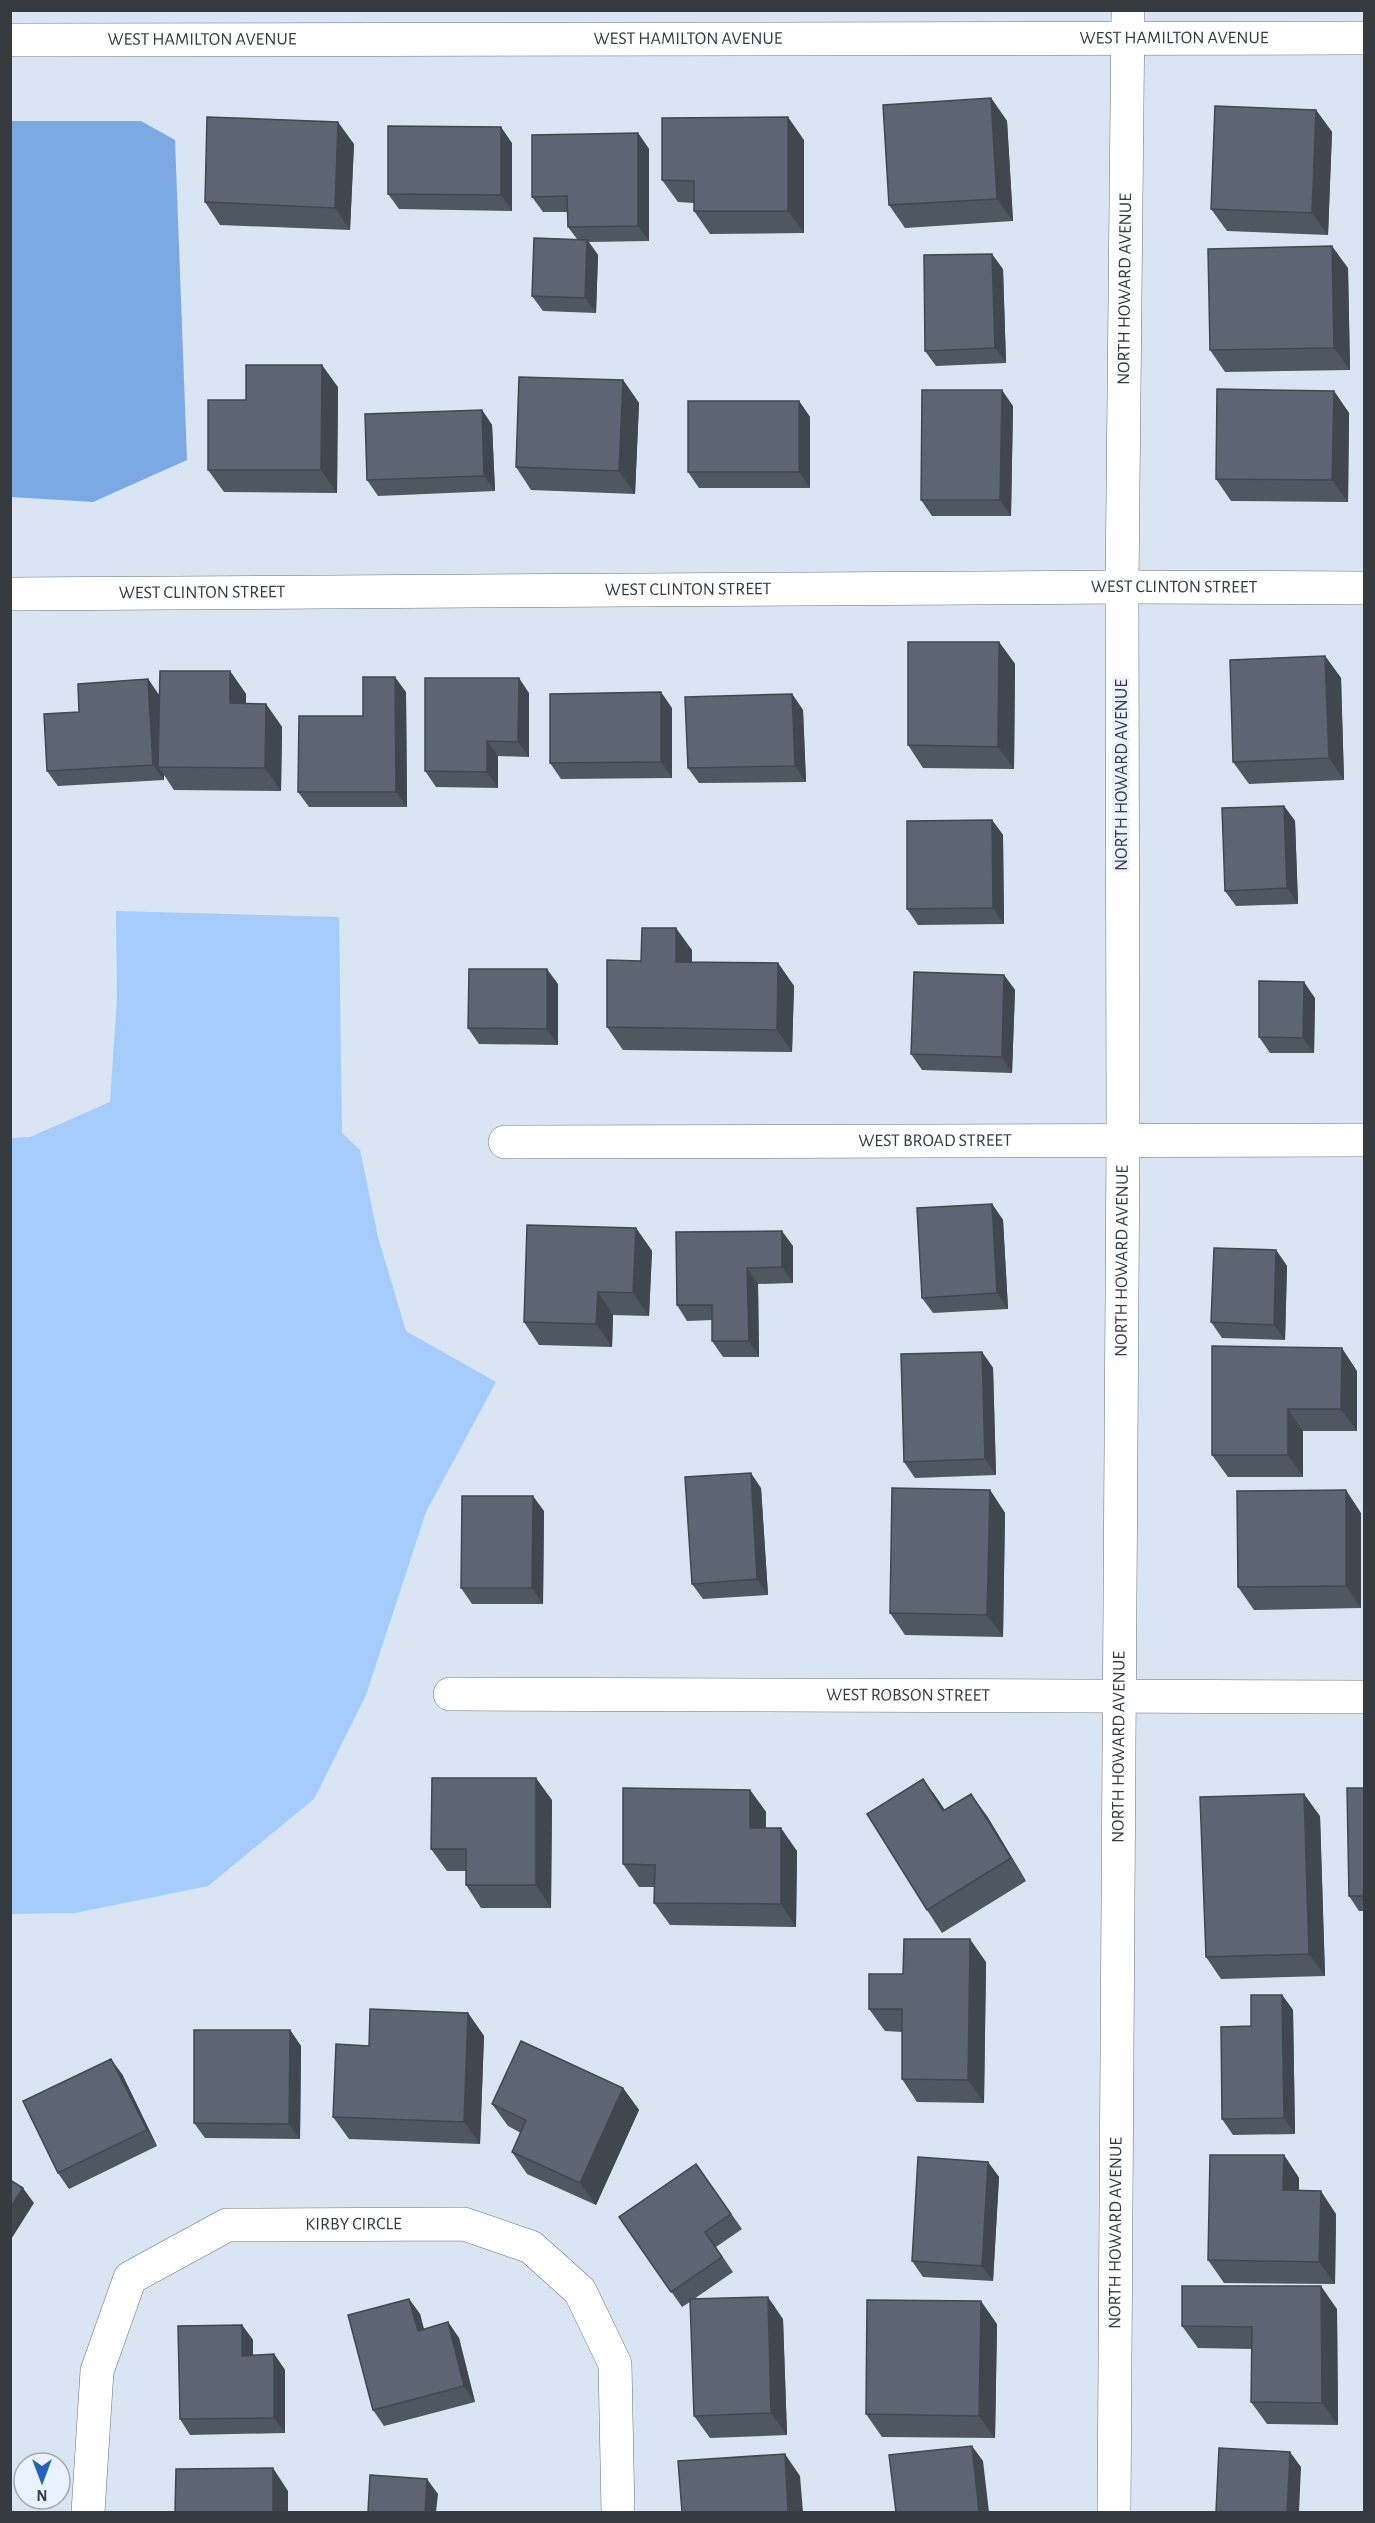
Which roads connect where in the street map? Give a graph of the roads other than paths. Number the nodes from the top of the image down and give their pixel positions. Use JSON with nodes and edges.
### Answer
{"nodes":[{"id":1,"x":1128,"y":24,"type":"edge"},
{"id":2,"x":1365,"y":38,"type":"edge"},
{"id":3,"x":10,"y":40,"type":"edge"},
{"id":4,"x":1122,"y":587,"type":"junction"},
{"id":5,"x":1365,"y":588,"type":"edge"},
{"id":6,"x":10,"y":594,"type":"edge"},
{"id":7,"x":1365,"y":1140,"type":"edge"},
{"id":8,"x":505,"y":1142,"type":"dead end"},
{"id":9,"x":1123,"y":1142,"type":"junction"},
{"id":10,"x":450,"y":1694,"type":"dead end"},
{"id":11,"x":1119,"y":1696,"type":"junction"},
{"id":12,"x":1365,"y":1697,"type":"edge"},
{"id":13,"x":88,"y":2512,"type":"edge"},
{"id":14,"x":618,"y":2512,"type":"edge"},
{"id":15,"x":1114,"y":2512,"type":"edge"}],
"edges":[{"from":1,"to":2,"type":"street","name":"WEST HAMILTON AVENUE"},
{"from":1,"to":3,"type":"street","name":"WEST HAMILTON AVENUE"},
{"from":1,"to":4,"type":"street","name":"NORTH HOWARD AVENUE"},
{"from":4,"to":5,"type":"street","name":"WEST CLINTON STREET"},
{"from":4,"to":6,"type":"street","name":"WEST CLINTON STREET"},
{"from":4,"to":9,"type":"street","name":"NORTH HOWARD AVENUE"},
{"from":7,"to":9,"type":"street","name":"WEST BROAD STREET"},
{"from":8,"to":9,"type":"street","name":"WEST BROAD STREET"},
{"from":9,"to":11,"type":"street","name":"NORTH HOWARD AVENUE"},
{"from":10,"to":11,"type":"street","name":"WEST ROBSON STREET"},
{"from":11,"to":12,"type":"street","name":"WEST ROBSON STREET"},
{"from":11,"to":15,"type":"street","name":"NORTH HOWARD AVENUE"},
{"from":13,"to":14,"type":"street","name":"KIRBY CIRCLE"}]}
